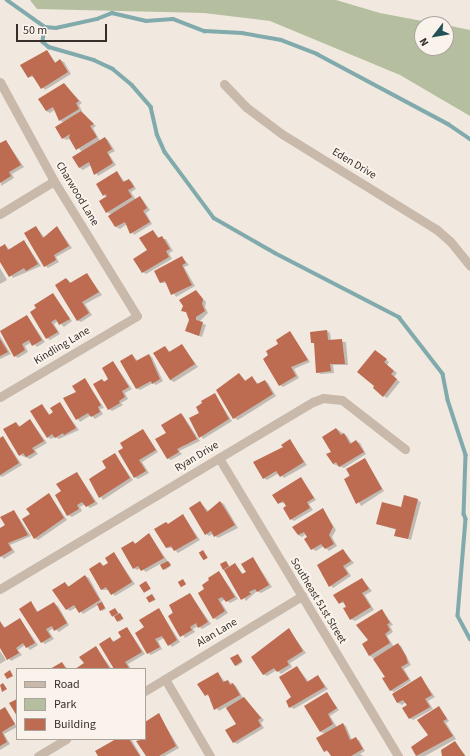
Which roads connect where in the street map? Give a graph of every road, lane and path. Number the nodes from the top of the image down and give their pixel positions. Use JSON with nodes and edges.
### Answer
{"nodes":[{"id":1,"x":0,"y":82,"type":"edge"},
{"id":2,"x":224,"y":84,"type":"dead end"},
{"id":3,"x":54,"y":180,"type":"junction"},
{"id":4,"x":0,"y":214,"type":"edge"},
{"id":5,"x":470,"y":266,"type":"edge"},
{"id":6,"x":137,"y":316,"type":"joint"},
{"id":7,"x":0,"y":397,"type":"edge"},
{"id":8,"x":405,"y":449,"type":"dead end"},
{"id":9,"x":219,"y":458,"type":"junction"},
{"id":10,"x":0,"y":589,"type":"edge"},
{"id":11,"x":302,"y":596,"type":"junction"},
{"id":12,"x":165,"y":679,"type":"junction"},
{"id":13,"x":146,"y":690,"type":"edge"},
{"id":14,"x":64,"y":740,"type":"edge"},
{"id":15,"x":38,"y":756,"type":"edge"},
{"id":16,"x":210,"y":756,"type":"edge"},
{"id":17,"x":398,"y":756,"type":"edge"}],
"edges":[{"from":1,"to":3,"type":"street","name":"Charwood Lane"},
{"from":2,"to":5,"type":"street","name":"Eden Drive"},
{"from":3,"to":4,"type":"street"},
{"from":3,"to":6,"type":"street","name":"Charwood Lane"},
{"from":6,"to":7,"type":"street","name":"Kindling Lane"},
{"from":8,"to":9,"type":"street","name":"Ryan Drive"},
{"from":9,"to":10,"type":"street","name":"Ryan Drive"},
{"from":9,"to":11,"type":"street","name":"Southeast 51st Street"},
{"from":11,"to":12,"type":"street","name":"Alan Lane"},
{"from":11,"to":17,"type":"street","name":"Southeast 51st Street"},
{"from":12,"to":13,"type":"street","name":"Alan Lane"},
{"from":12,"to":16,"type":"street"},
{"from":14,"to":15,"type":"street"}]}
